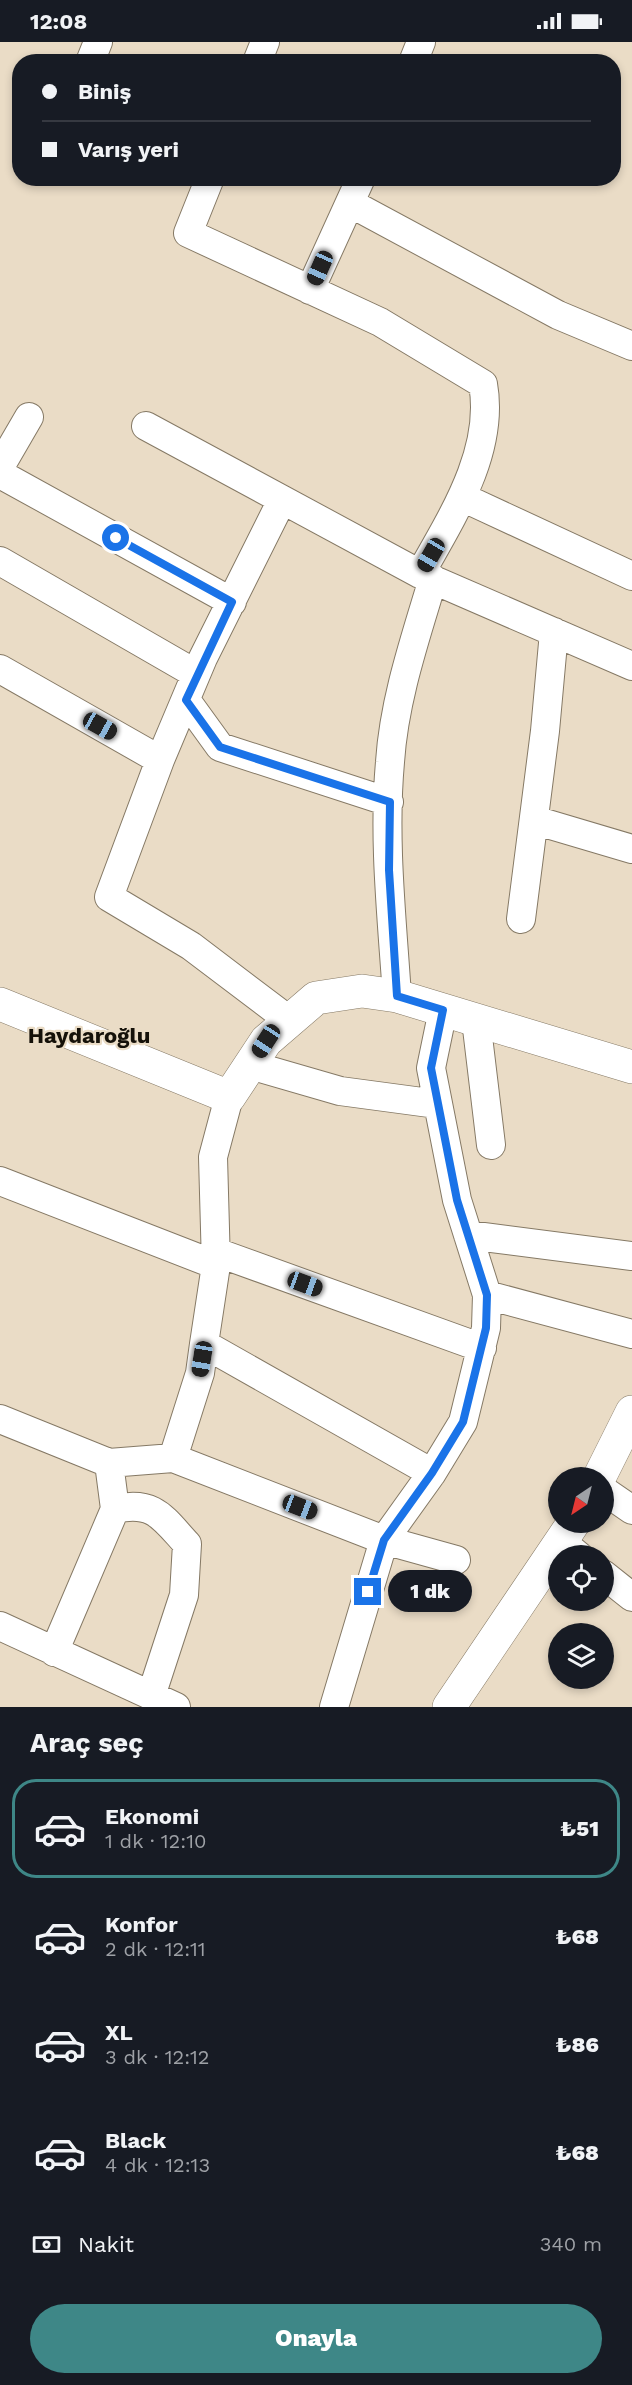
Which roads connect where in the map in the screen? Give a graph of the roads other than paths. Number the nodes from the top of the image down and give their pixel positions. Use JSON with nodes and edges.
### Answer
{"nodes":[{"id":1,"x":207,"y":186,"type":"edge"},
{"id":2,"x":356,"y":191,"type":"edge"},
{"id":3,"x":310,"y":290,"type":"junction"},
{"id":4,"x":632,"y":346,"type":"edge"},
{"id":5,"x":30,"y":417,"type":"dead end"},
{"id":6,"x":146,"y":426,"type":"dead end"},
{"id":7,"x":0,"y":467,"type":"edge"},
{"id":8,"x":0,"y":474,"type":"edge"},
{"id":9,"x":464,"y":498,"type":"junction"},
{"id":10,"x":282,"y":500,"type":"junction"},
{"id":11,"x":0,"y":561,"type":"edge"},
{"id":12,"x":632,"y":576,"type":"edge"},
{"id":13,"x":426,"y":577,"type":"junction"},
{"id":14,"x":232,"y":602,"type":"junction"},
{"id":15,"x":554,"y":632,"type":"junction"},
{"id":16,"x":632,"y":666,"type":"edge"},
{"id":17,"x":0,"y":669,"type":"edge"},
{"id":18,"x":191,"y":687,"type":"junction"},
{"id":19,"x":160,"y":760,"type":"junction"},
{"id":20,"x":390,"y":802,"type":"junction"},
{"id":21,"x":534,"y":819,"type":"junction"},
{"id":22,"x":632,"y":849,"type":"edge"},
{"id":23,"x":520,"y":919,"type":"dead end"},
{"id":24,"x":397,"y":996,"type":"junction"},
{"id":25,"x":0,"y":1004,"type":"edge"},
{"id":26,"x":443,"y":1010,"type":"junction"},
{"id":27,"x":476,"y":1020,"type":"junction"},
{"id":28,"x":290,"y":1021,"type":"junction"},
{"id":29,"x":250,"y":1065,"type":"junction"},
{"id":30,"x":632,"y":1067,"type":"edge"},
{"id":31,"x":229,"y":1098,"type":"junction"},
{"id":32,"x":437,"y":1104,"type":"junction"},
{"id":33,"x":491,"y":1145,"type":"dead end"},
{"id":34,"x":0,"y":1180,"type":"edge"},
{"id":35,"x":468,"y":1234,"type":"junction"},
{"id":36,"x":632,"y":1256,"type":"edge"},
{"id":37,"x":216,"y":1259,"type":"junction"},
{"id":38,"x":487,"y":1295,"type":"junction"},
{"id":39,"x":632,"y":1334,"type":"edge"},
{"id":40,"x":204,"y":1344,"type":"junction"},
{"id":41,"x":482,"y":1348,"type":"junction"},
{"id":42,"x":632,"y":1412,"type":"edge"},
{"id":43,"x":0,"y":1419,"type":"edge"},
{"id":44,"x":173,"y":1458,"type":"junction"},
{"id":45,"x":109,"y":1463,"type":"junction"},
{"id":46,"x":604,"y":1467,"type":"edge"},
{"id":47,"x":432,"y":1473,"type":"junction"},
{"id":48,"x":614,"y":1498,"type":"edge"},
{"id":49,"x":115,"y":1509,"type":"junction"},
{"id":50,"x":632,"y":1510,"type":"edge"},
{"id":51,"x":384,"y":1540,"type":"junction"},
{"id":52,"x":572,"y":1540,"type":"edge"},
{"id":53,"x":456,"y":1560,"type":"dead end"},
{"id":54,"x":614,"y":1583,"type":"edge"},
{"id":55,"x":632,"y":1597,"type":"edge"},
{"id":56,"x":0,"y":1626,"type":"edge"},
{"id":57,"x":54,"y":1652,"type":"junction"},
{"id":58,"x":164,"y":1701,"type":"edge"},
{"id":59,"x":334,"y":1707,"type":"edge"},
{"id":60,"x":449,"y":1707,"type":"edge"}],
"edges":[{"from":1,"to":3,"type":"street"},
{"from":2,"to":3,"type":"street"},
{"from":2,"to":4,"type":"street"},
{"from":3,"to":9,"type":"street"},
{"from":5,"to":7,"type":"street"},
{"from":6,"to":10,"type":"street"},
{"from":8,"to":14,"type":"street"},
{"from":9,"to":12,"type":"street"},
{"from":9,"to":13,"type":"street"},
{"from":10,"to":13,"type":"street"},
{"from":10,"to":14,"type":"street"},
{"from":11,"to":18,"type":"street"},
{"from":13,"to":15,"type":"street"},
{"from":13,"to":20,"type":"street"},
{"from":14,"to":18,"type":"street"},
{"from":15,"to":16,"type":"street"},
{"from":15,"to":21,"type":"street"},
{"from":17,"to":19,"type":"street"},
{"from":18,"to":19,"type":"street"},
{"from":18,"to":20,"type":"street"},
{"from":19,"to":28,"type":"street"},
{"from":20,"to":24,"type":"street"},
{"from":21,"to":22,"type":"street"},
{"from":21,"to":23,"type":"street"},
{"from":24,"to":26,"type":"main road"},
{"from":24,"to":28,"type":"main road"},
{"from":25,"to":31,"type":"main road"},
{"from":26,"to":27,"type":"main road"},
{"from":26,"to":32,"type":"street"},
{"from":27,"to":30,"type":"main road"},
{"from":27,"to":33,"type":"street"},
{"from":28,"to":29,"type":"main road"},
{"from":29,"to":31,"type":"main road"},
{"from":29,"to":32,"type":"street"},
{"from":31,"to":37,"type":"street"},
{"from":32,"to":35,"type":"street"},
{"from":34,"to":37,"type":"street"},
{"from":35,"to":36,"type":"street"},
{"from":35,"to":38,"type":"street"},
{"from":37,"to":40,"type":"street"},
{"from":37,"to":41,"type":"street"},
{"from":38,"to":39,"type":"street"},
{"from":38,"to":41,"type":"street"},
{"from":40,"to":44,"type":"street"},
{"from":40,"to":47,"type":"street"},
{"from":41,"to":47,"type":"street"},
{"from":42,"to":46,"type":"main road"},
{"from":43,"to":45,"type":"street"},
{"from":44,"to":45,"type":"street"},
{"from":44,"to":51,"type":"street"},
{"from":45,"to":49,"type":"street"},
{"from":47,"to":51,"type":"street"},
{"from":48,"to":50,"type":"street"},
{"from":49,"to":57,"type":"street"},
{"from":49,"to":58,"type":"street"},
{"from":51,"to":53,"type":"street"},
{"from":51,"to":59,"type":"street"},
{"from":52,"to":60,"type":"main road"},
{"from":54,"to":55,"type":"street"},
{"from":56,"to":57,"type":"street"},
{"from":57,"to":58,"type":"street"}]}
